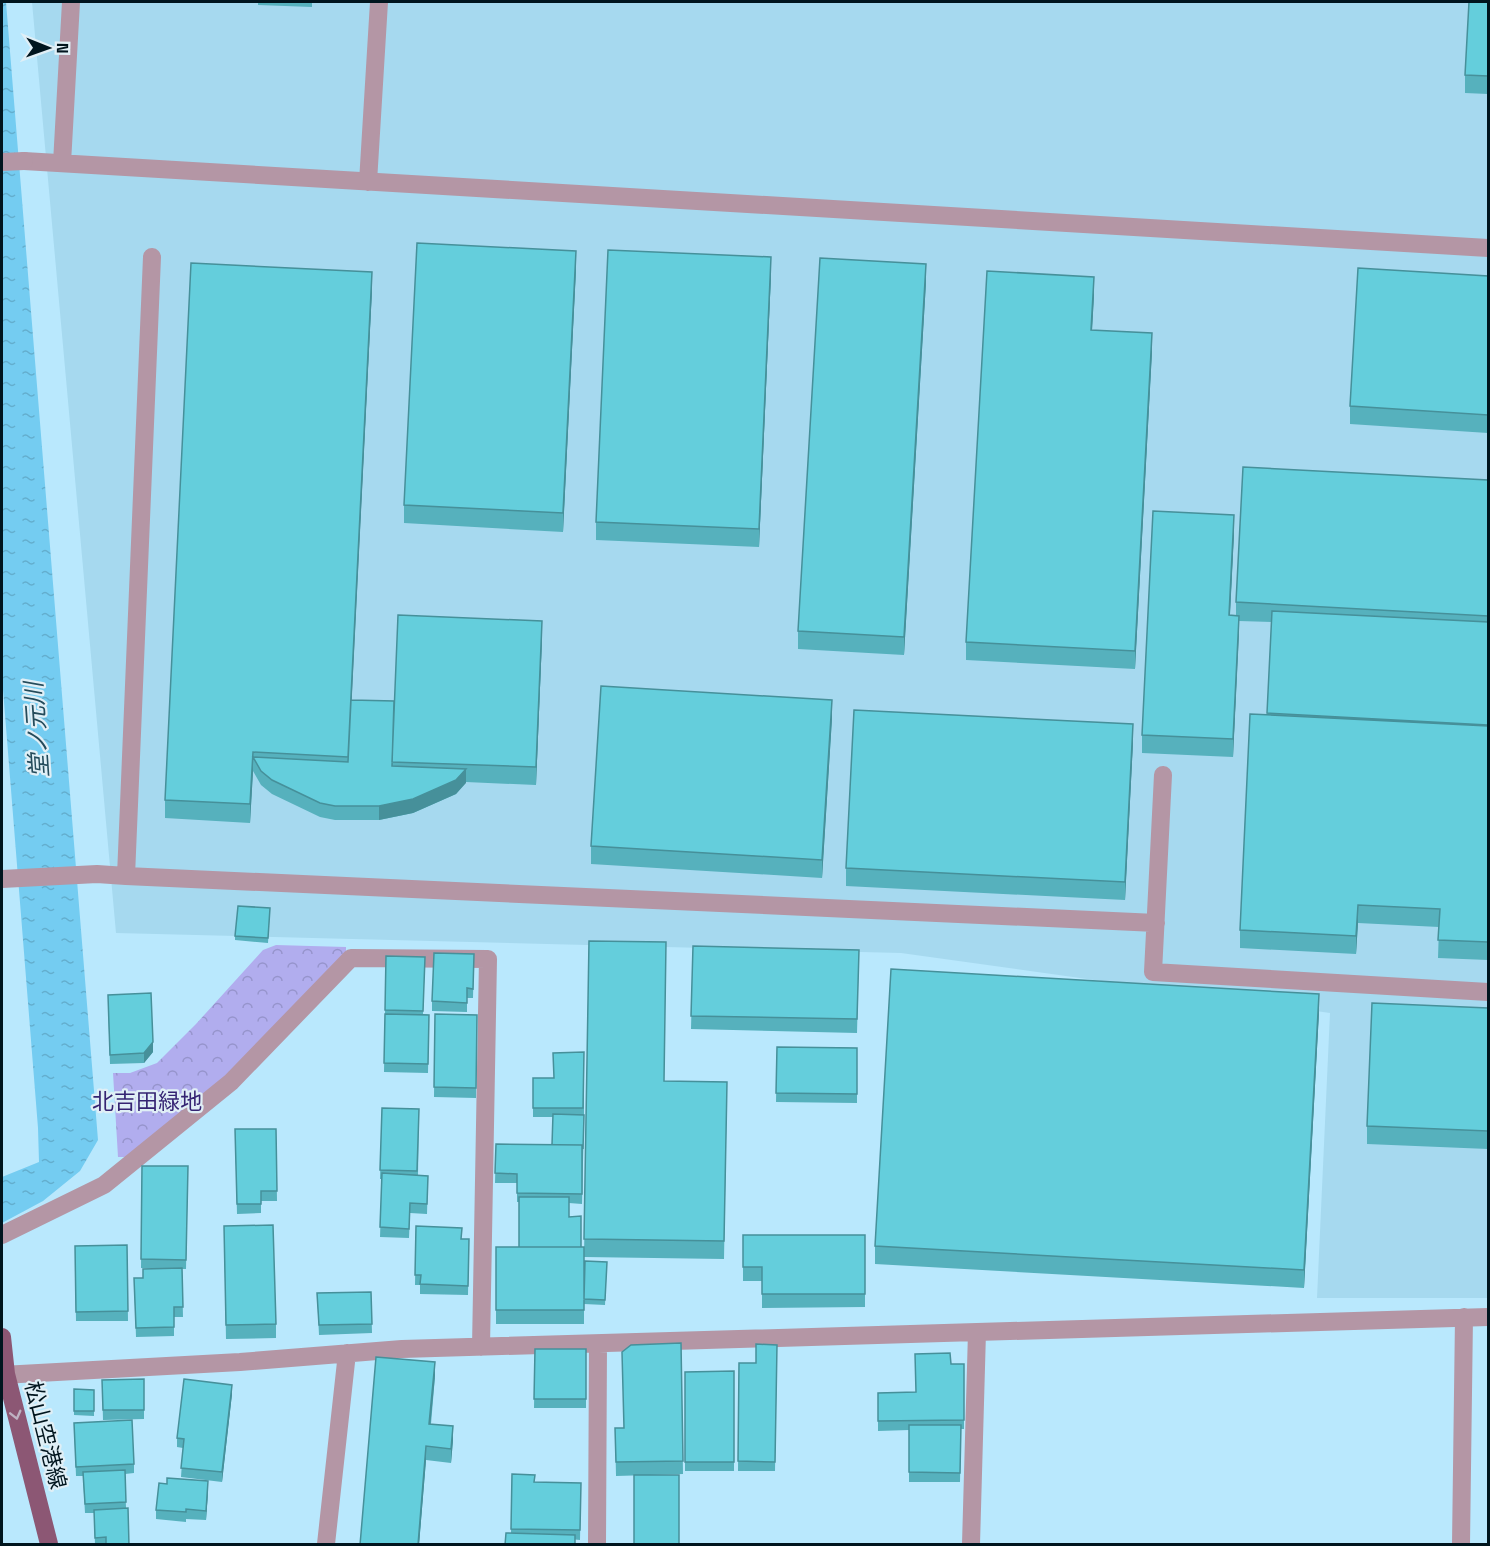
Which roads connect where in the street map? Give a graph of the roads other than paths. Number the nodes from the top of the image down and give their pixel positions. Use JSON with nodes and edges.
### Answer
{"nodes":[{"id":1,"x":71,"y":2,"type":"edge"},
{"id":2,"x":379,"y":2,"type":"edge"},
{"id":3,"x":2,"y":162,"type":"edge"},
{"id":4,"x":62,"y":163,"type":"junction"},
{"id":5,"x":368,"y":182,"type":"junction"},
{"id":6,"x":1488,"y":248,"type":"edge"},
{"id":7,"x":152,"y":257,"type":"dead end"},
{"id":8,"x":1163,"y":775,"type":"dead end"},
{"id":9,"x":126,"y":876,"type":"junction"},
{"id":10,"x":2,"y":879,"type":"edge"},
{"id":11,"x":1156,"y":923,"type":"junction"},
{"id":12,"x":1488,"y":992,"type":"edge"},
{"id":13,"x":2,"y":1235,"type":"edge"},
{"id":14,"x":1464,"y":1317,"type":"junction"},
{"id":15,"x":1488,"y":1317,"type":"edge"},
{"id":16,"x":976,"y":1332,"type":"junction"},
{"id":17,"x":2,"y":1337,"type":"edge"},
{"id":18,"x":598,"y":1344,"type":"junction"},
{"id":19,"x":481,"y":1347,"type":"junction"},
{"id":20,"x":347,"y":1353,"type":"junction"},
{"id":21,"x":4,"y":1375,"type":"edge"},
{"id":22,"x":48,"y":1545,"type":"edge"},
{"id":23,"x":326,"y":1545,"type":"edge"},
{"id":24,"x":597,"y":1545,"type":"edge"},
{"id":25,"x":971,"y":1545,"type":"edge"},
{"id":26,"x":1461,"y":1545,"type":"edge"}],
"edges":[{"from":1,"to":4,"type":"street"},
{"from":2,"to":5,"type":"street"},
{"from":3,"to":4,"type":"street"},
{"from":4,"to":5,"type":"street"},
{"from":5,"to":6,"type":"street"},
{"from":7,"to":9,"type":"street"},
{"from":8,"to":11,"type":"street"},
{"from":9,"to":10,"type":"street"},
{"from":9,"to":11,"type":"street"},
{"from":11,"to":12,"type":"street"},
{"from":13,"to":19,"type":"street"},
{"from":14,"to":15,"type":"street"},
{"from":14,"to":16,"type":"street"},
{"from":14,"to":26,"type":"street"},
{"from":16,"to":18,"type":"street"},
{"from":16,"to":25,"type":"street"},
{"from":17,"to":21,"type":"main road","name":"松山空港線"},
{"from":18,"to":19,"type":"street"},
{"from":18,"to":24,"type":"street"},
{"from":19,"to":20,"type":"street"},
{"from":20,"to":21,"type":"street"},
{"from":20,"to":23,"type":"street"},
{"from":21,"to":22,"type":"main road","name":"松山空港線","one_way":true}]}
